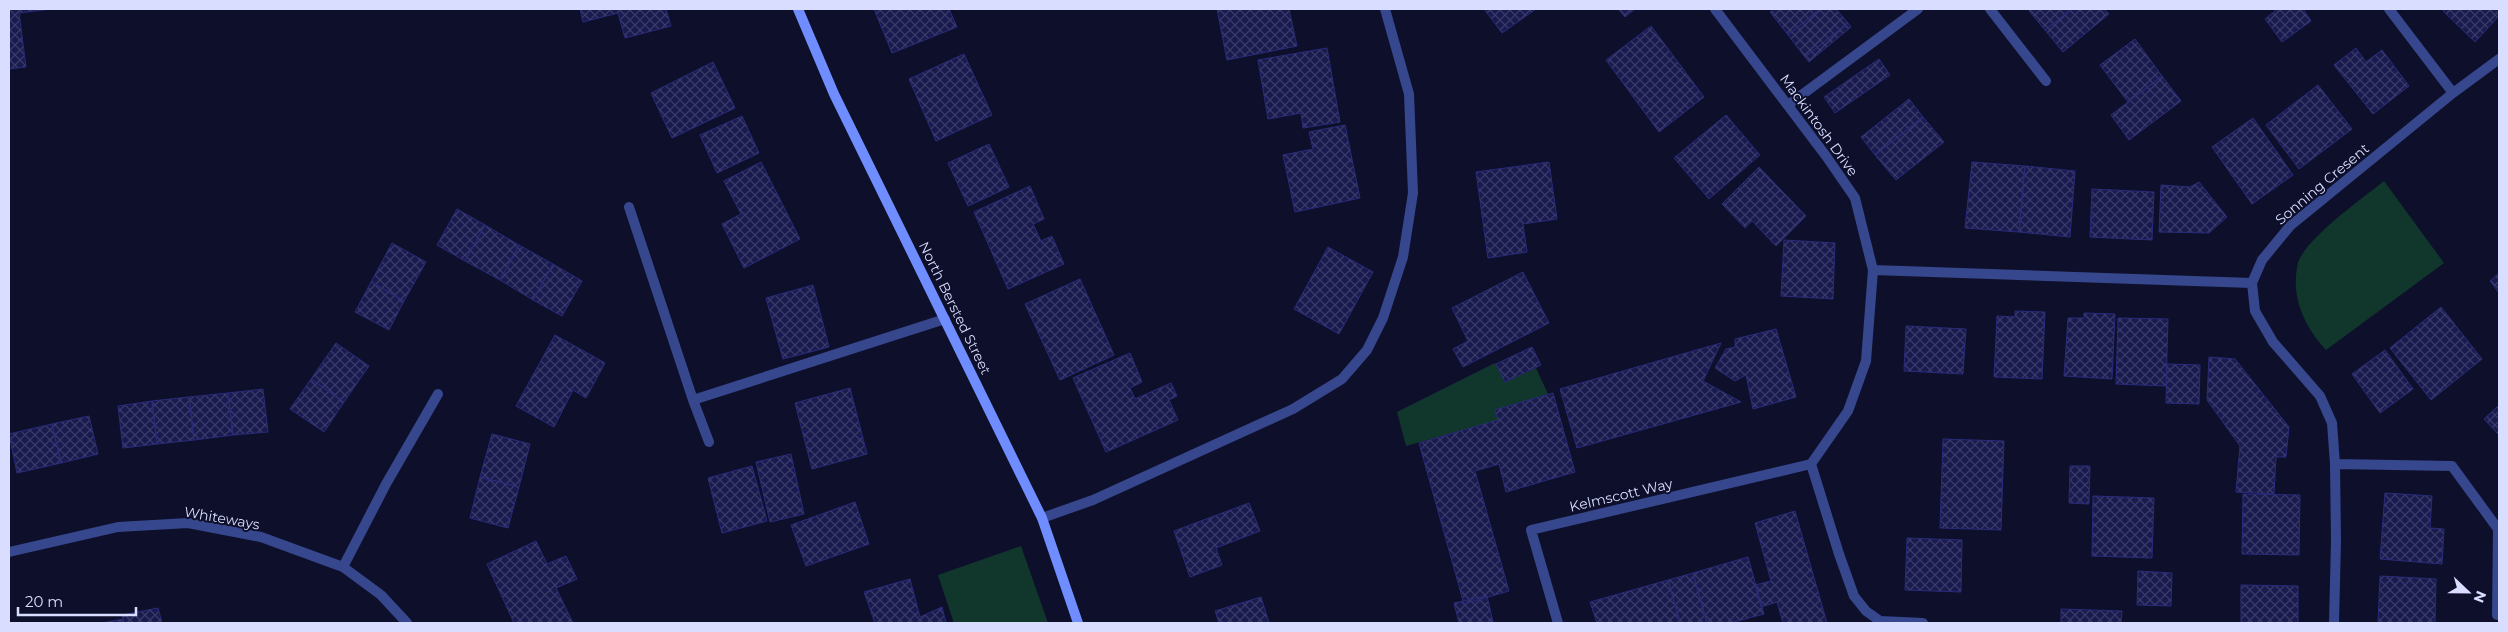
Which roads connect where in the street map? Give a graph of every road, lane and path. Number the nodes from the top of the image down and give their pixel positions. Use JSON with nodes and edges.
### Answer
{"nodes":[{"id":1,"x":798,"y":9,"type":"edge"},
{"id":2,"x":1386,"y":9,"type":"edge"},
{"id":3,"x":1715,"y":9,"type":"edge"},
{"id":4,"x":1918,"y":9,"type":"edge"},
{"id":5,"x":1990,"y":9,"type":"edge"},
{"id":6,"x":2389,"y":9,"type":"edge"},
{"id":7,"x":2499,"y":58,"type":"edge"},
{"id":8,"x":2046,"y":81,"type":"dead end"},
{"id":9,"x":2452,"y":93,"type":"junction"},
{"id":10,"x":1788,"y":105,"type":"junction"},
{"id":11,"x":629,"y":207,"type":"dead end"},
{"id":12,"x":1873,"y":270,"type":"junction"},
{"id":13,"x":2252,"y":282,"type":"junction"},
{"id":14,"x":945,"y":319,"type":"junction"},
{"id":15,"x":438,"y":394,"type":"dead end"},
{"id":16,"x":693,"y":400,"type":"junction"},
{"id":17,"x":710,"y":442,"type":"dead end"},
{"id":18,"x":1811,"y":464,"type":"junction"},
{"id":19,"x":2335,"y":464,"type":"junction"},
{"id":20,"x":1042,"y":518,"type":"junction"},
{"id":21,"x":9,"y":552,"type":"edge"},
{"id":22,"x":343,"y":567,"type":"junction"},
{"id":23,"x":2499,"y":615,"type":"edge"},
{"id":24,"x":407,"y":623,"type":"edge"},
{"id":25,"x":1078,"y":623,"type":"edge"},
{"id":26,"x":1558,"y":623,"type":"edge"},
{"id":27,"x":1923,"y":623,"type":"edge"},
{"id":28,"x":2334,"y":623,"type":"edge"}],
"edges":[{"from":1,"to":14,"type":"street","name":"North Bersted Street"},
{"from":2,"to":20,"type":"street"},
{"from":3,"to":10,"type":"street","name":"Mackintosh Drive"},
{"from":4,"to":10,"type":"street"},
{"from":5,"to":8,"type":"street"},
{"from":6,"to":9,"type":"street"},
{"from":7,"to":9,"type":"street","name":"Sonning Cresent"},
{"from":9,"to":13,"type":"street","name":"Sonning Cresent"},
{"from":10,"to":12,"type":"street","name":"Mackintosh Drive"},
{"from":11,"to":16,"type":"street"},
{"from":12,"to":13,"type":"street"},
{"from":12,"to":18,"type":"street"},
{"from":13,"to":19,"type":"street"},
{"from":14,"to":16,"type":"street"},
{"from":14,"to":20,"type":"street","name":"North Bersted Street"},
{"from":15,"to":22,"type":"street"},
{"from":16,"to":17,"type":"street"},
{"from":18,"to":26,"type":"street","name":"Kelmscott Way"},
{"from":18,"to":27,"type":"street"},
{"from":19,"to":23,"type":"street"},
{"from":19,"to":28,"type":"street"},
{"from":20,"to":25,"type":"street","name":"North Bersted Street"},
{"from":21,"to":22,"type":"street","name":"Whiteways"},
{"from":22,"to":24,"type":"street","name":"Whiteways"}]}
